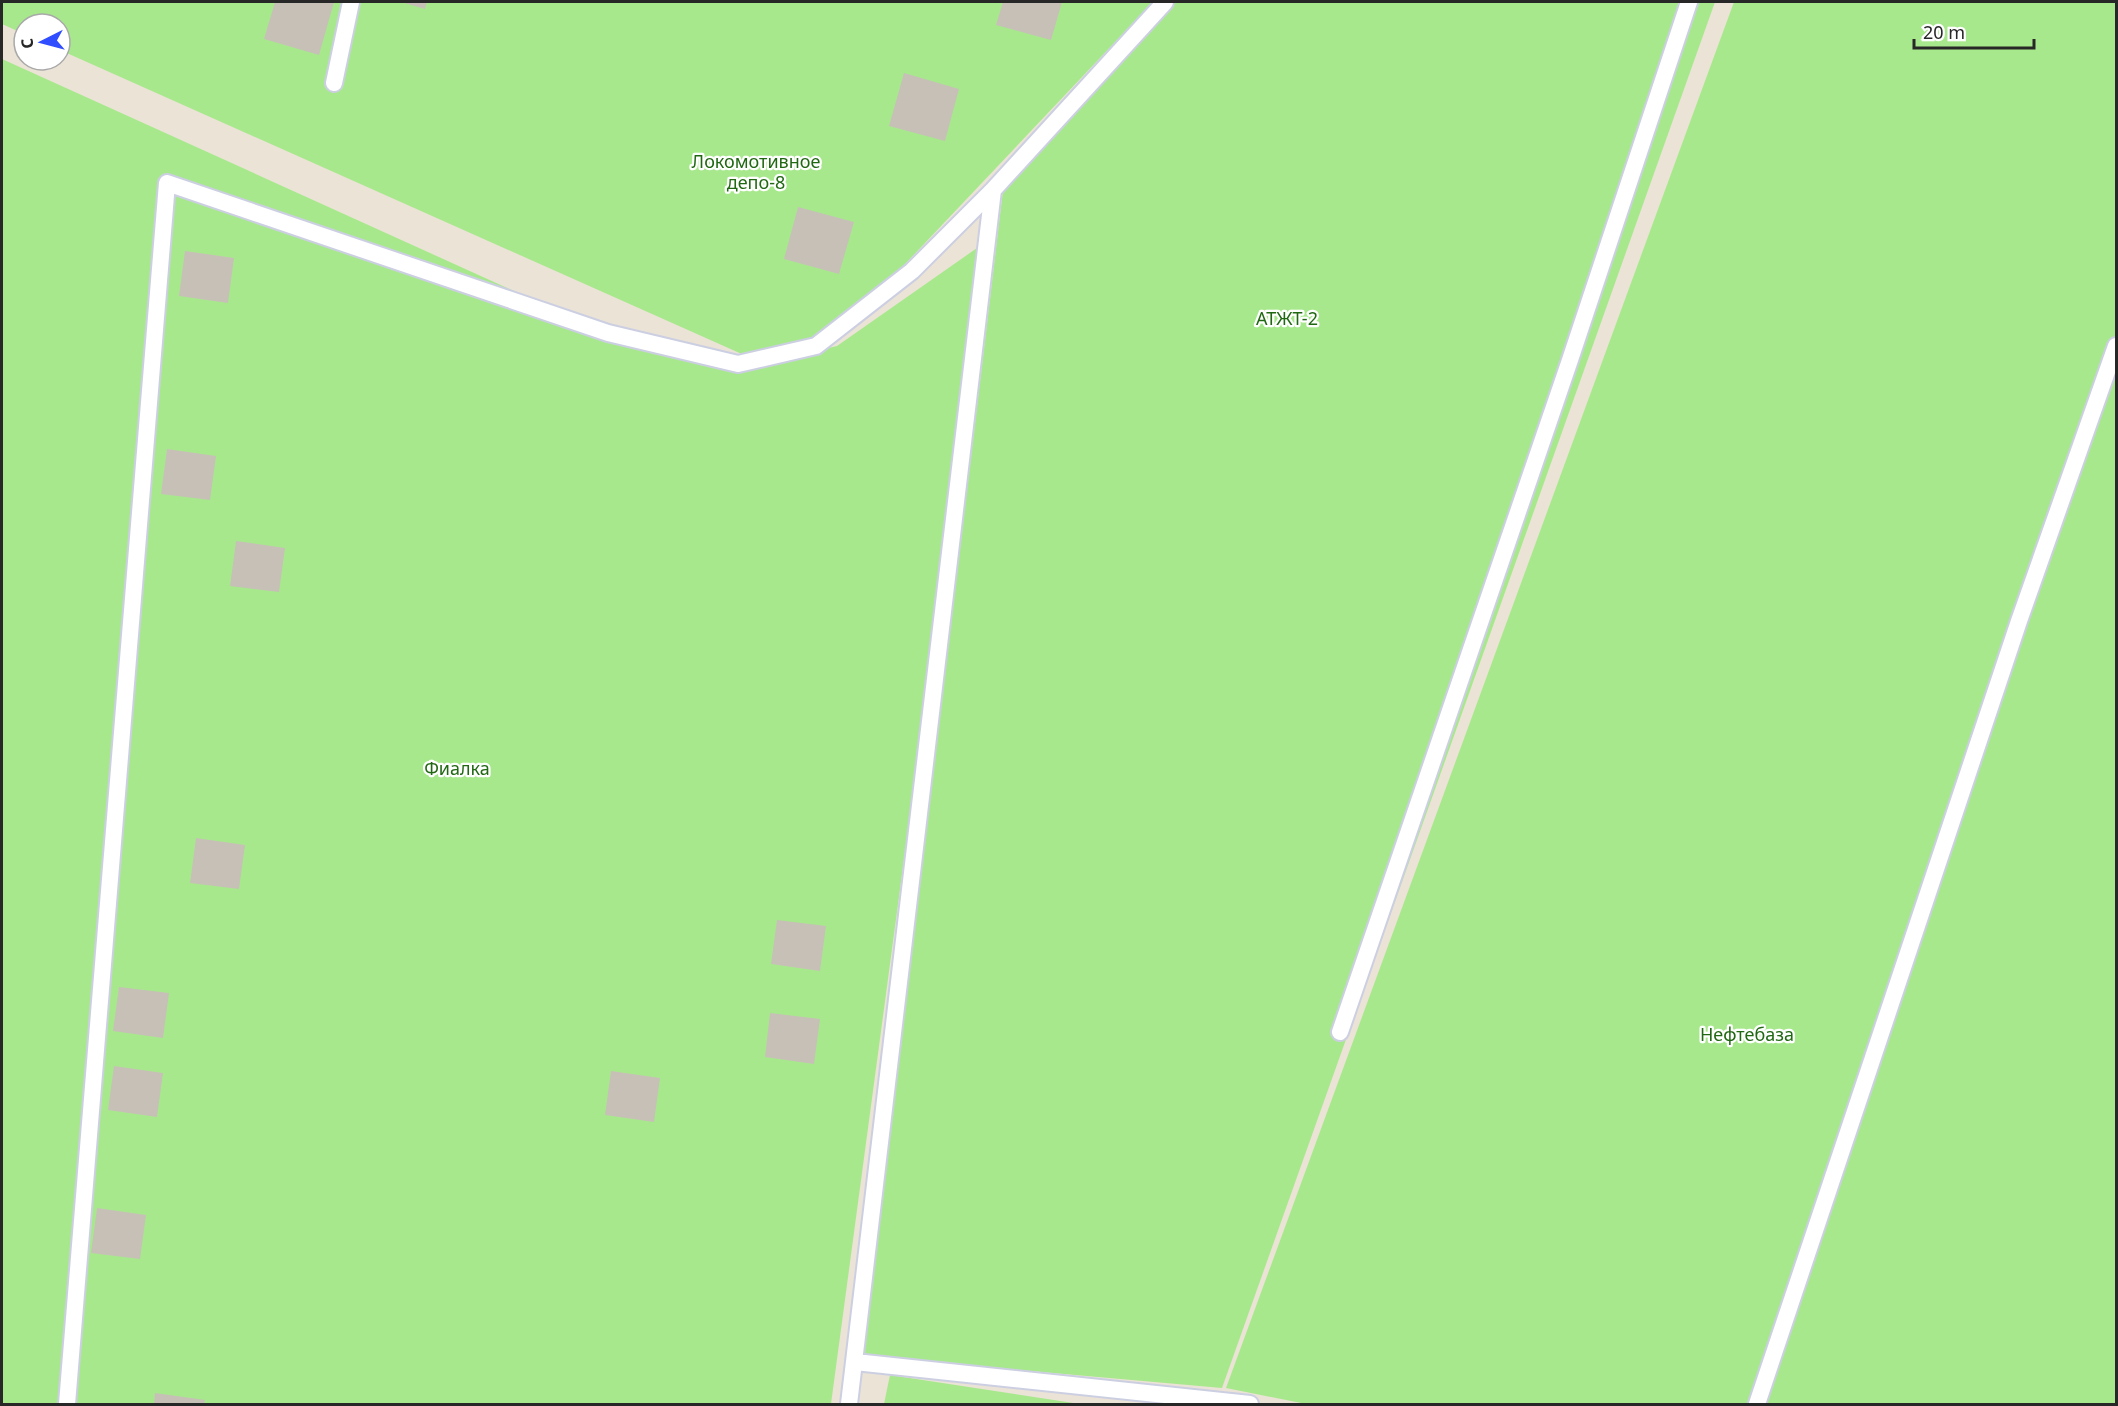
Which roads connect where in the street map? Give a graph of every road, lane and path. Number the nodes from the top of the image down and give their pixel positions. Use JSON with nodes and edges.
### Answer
{"nodes":[{"id":1,"x":351,"y":2,"type":"edge"},
{"id":2,"x":1165,"y":2,"type":"edge"},
{"id":3,"x":1689,"y":2,"type":"edge"},
{"id":4,"x":334,"y":83,"type":"dead end"},
{"id":5,"x":993,"y":190,"type":"junction"},
{"id":6,"x":2116,"y":346,"type":"edge"},
{"id":7,"x":1340,"y":1032,"type":"dead end"},
{"id":8,"x":855,"y":1362,"type":"junction"},
{"id":9,"x":68,"y":1404,"type":"edge"},
{"id":10,"x":849,"y":1404,"type":"edge"},
{"id":11,"x":1250,"y":1404,"type":"edge"},
{"id":12,"x":1757,"y":1404,"type":"edge"}],
"edges":[{"from":1,"to":4,"type":"lane"},
{"from":2,"to":5,"type":"lane"},
{"from":3,"to":7,"type":"lane"},
{"from":5,"to":8,"type":"lane"},
{"from":5,"to":9,"type":"lane"},
{"from":6,"to":12,"type":"lane"},
{"from":8,"to":10,"type":"lane"},
{"from":8,"to":11,"type":"lane"}]}
